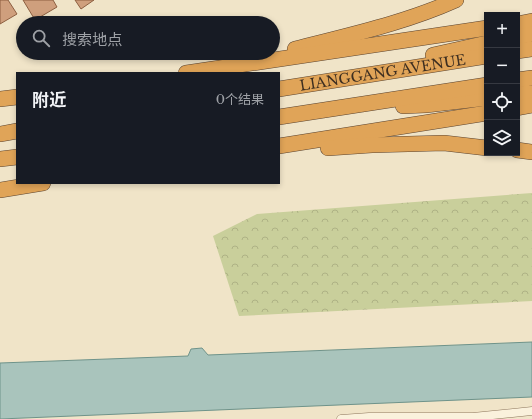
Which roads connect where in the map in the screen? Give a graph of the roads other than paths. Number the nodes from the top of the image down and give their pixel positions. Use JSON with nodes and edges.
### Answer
{"nodes":[{"id":1,"x":456,"y":0,"type":"edge"},
{"id":2,"x":532,"y":22,"type":"edge"},
{"id":3,"x":520,"y":24,"type":"edge"},
{"id":4,"x":484,"y":28,"type":"edge"},
{"id":5,"x":532,"y":34,"type":"edge"},
{"id":6,"x":520,"y":36,"type":"edge"},
{"id":7,"x":484,"y":44,"type":"edge"},
{"id":8,"x":532,"y":49,"type":"edge"},
{"id":9,"x":520,"y":51,"type":"edge"},
{"id":10,"x":280,"y":53,"type":"edge"},
{"id":11,"x":484,"y":56,"type":"edge"},
{"id":12,"x":280,"y":59,"type":"edge"},
{"id":13,"x":255,"y":60,"type":"edge"},
{"id":14,"x":275,"y":60,"type":"edge"},
{"id":15,"x":229,"y":67,"type":"junction"},
{"id":16,"x":193,"y":72,"type":"edge"},
{"id":17,"x":532,"y":78,"type":"edge"},
{"id":18,"x":330,"y":80,"type":"junction"},
{"id":19,"x":520,"y":80,"type":"edge"},
{"id":20,"x":484,"y":85,"type":"edge"},
{"id":21,"x":280,"y":89,"type":"edge"},
{"id":22,"x":532,"y":93,"type":"edge"},
{"id":23,"x":520,"y":94,"type":"edge"},
{"id":24,"x":16,"y":97,"type":"edge"},
{"id":25,"x":484,"y":98,"type":"edge"},
{"id":26,"x":0,"y":99,"type":"edge"},
{"id":27,"x":532,"y":105,"type":"edge"},
{"id":28,"x":520,"y":107,"type":"edge"},
{"id":29,"x":332,"y":108,"type":"junction"},
{"id":30,"x":484,"y":112,"type":"edge"},
{"id":31,"x":280,"y":117,"type":"edge"},
{"id":32,"x":16,"y":131,"type":"edge"},
{"id":33,"x":0,"y":134,"type":"edge"},
{"id":34,"x":280,"y":146,"type":"edge"},
{"id":35,"x":484,"y":148,"type":"edge"},
{"id":36,"x":520,"y":150,"type":"edge"},
{"id":37,"x":280,"y":151,"type":"edge"},
{"id":38,"x":532,"y":152,"type":"edge"},
{"id":39,"x":16,"y":157,"type":"edge"},
{"id":40,"x":0,"y":160,"type":"edge"},
{"id":41,"x":37,"y":184,"type":"edge"},
{"id":42,"x":0,"y":190,"type":"edge"},
{"id":43,"x":532,"y":411,"type":"edge"},
{"id":44,"x":516,"y":416,"type":"edge"},
{"id":45,"x":341,"y":419,"type":"edge"}],
"edges":[{"from":1,"to":10,"type":"highway"},
{"from":2,"to":3,"type":"highway"},
{"from":4,"to":12,"type":"highway"},
{"from":5,"to":6,"type":"highway"},
{"from":7,"to":18,"type":"highway"},
{"from":8,"to":9,"type":"highway"},
{"from":11,"to":18,"type":"highway","name":"LIANGGANG AVENUE"},
{"from":13,"to":15,"type":"highway"},
{"from":14,"to":15,"type":"highway"},
{"from":15,"to":16,"type":"highway"},
{"from":17,"to":19,"type":"highway"},
{"from":18,"to":21,"type":"highway","name":"LIANGGANG AVENUE"},
{"from":20,"to":29,"type":"highway","name":"LIANGGANG AVENUE"},
{"from":22,"to":23,"type":"highway"},
{"from":24,"to":26,"type":"highway"},
{"from":25,"to":29,"type":"highway"},
{"from":27,"to":28,"type":"highway"},
{"from":29,"to":31,"type":"highway","name":"LIANGGANG AVENUE"},
{"from":30,"to":34,"type":"highway"},
{"from":32,"to":33,"type":"highway"},
{"from":35,"to":37,"type":"highway"},
{"from":36,"to":38,"type":"highway"},
{"from":39,"to":40,"type":"highway"},
{"from":41,"to":42,"type":"highway"},
{"from":43,"to":44,"type":"street"},
{"from":44,"to":45,"type":"street"}]}
